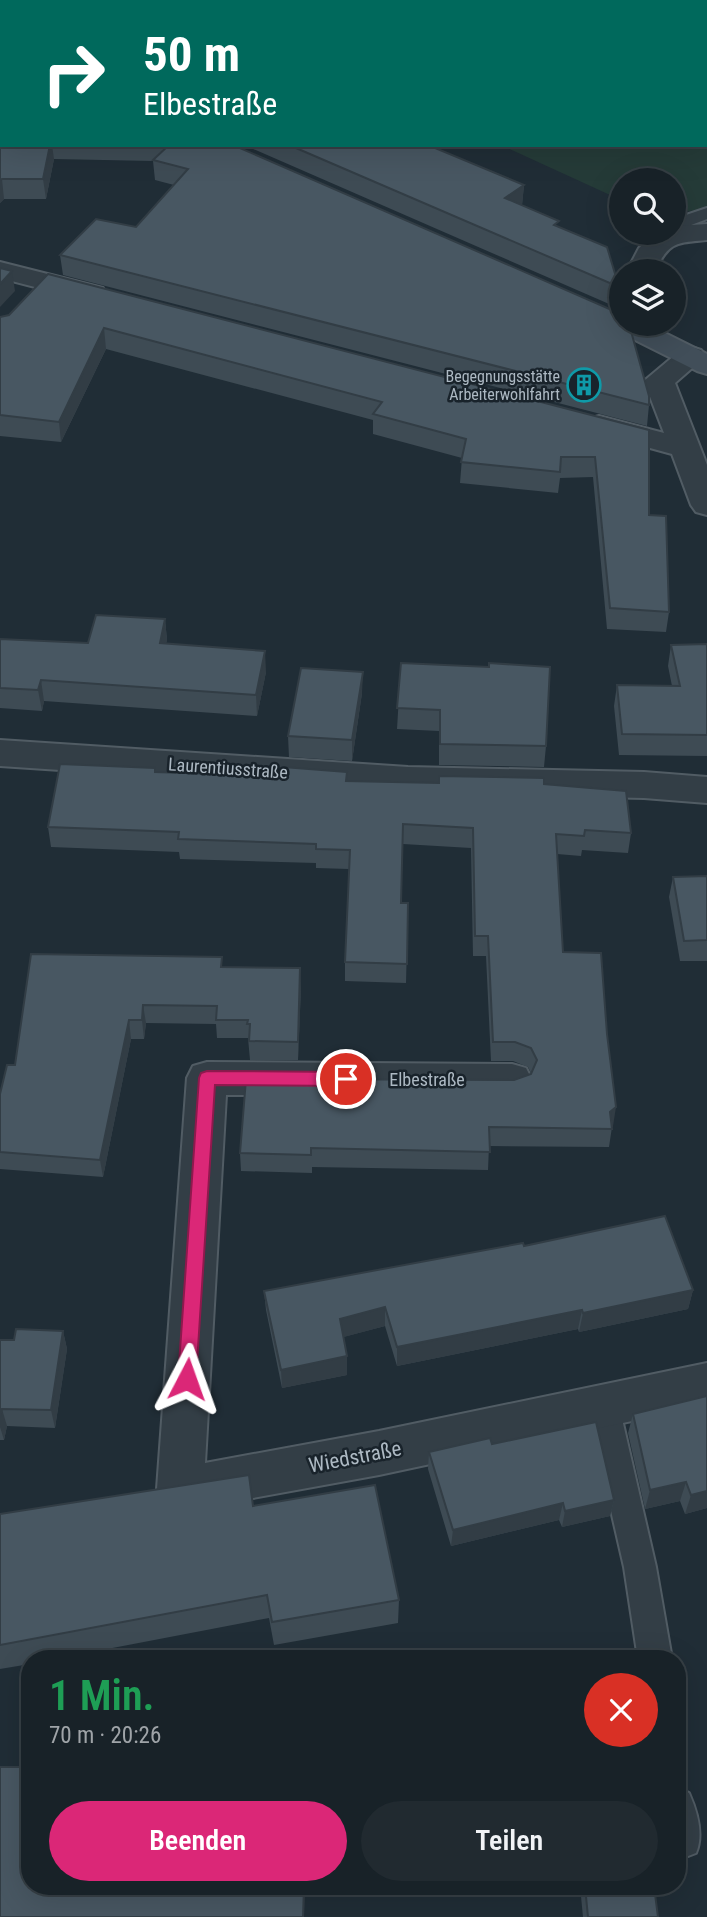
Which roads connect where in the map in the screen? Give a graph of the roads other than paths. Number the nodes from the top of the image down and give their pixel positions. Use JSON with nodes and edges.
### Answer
{"nodes":[{"id":1,"x":707,"y":213,"type":"edge"},
{"id":2,"x":686,"y":220,"type":"edge"},
{"id":3,"x":686,"y":232,"type":"edge"},
{"id":4,"x":707,"y":232,"type":"edge"},
{"id":5,"x":658,"y":245,"type":"edge"},
{"id":6,"x":647,"y":259,"type":"edge"},
{"id":7,"x":0,"y":270,"type":"edge"},
{"id":8,"x":124,"y":302,"type":"edge"},
{"id":9,"x":596,"y":311,"type":"edge"},
{"id":10,"x":609,"y":316,"type":"edge"},
{"id":11,"x":652,"y":336,"type":"edge"},
{"id":12,"x":699,"y":361,"type":"edge"},
{"id":13,"x":578,"y":420,"type":"edge"},
{"id":14,"x":685,"y":448,"type":"junction"},
{"id":15,"x":707,"y":505,"type":"edge"},
{"id":16,"x":0,"y":753,"type":"edge"},
{"id":17,"x":707,"y":790,"type":"edge"},
{"id":18,"x":512,"y":1080,"type":"edge"},
{"id":19,"x":707,"y":1384,"type":"edge"},
{"id":20,"x":603,"y":1406,"type":"junction"},
{"id":21,"x":159,"y":1492,"type":"joint"},
{"id":22,"x":654,"y":1650,"type":"edge"}],
"edges":[{"from":1,"to":2,"type":"lane"},
{"from":3,"to":4,"type":"street"},
{"from":5,"to":6,"type":"street"},
{"from":7,"to":8,"type":"street"},
{"from":9,"to":10,"type":"street"},
{"from":11,"to":12,"type":"street"},
{"from":12,"to":14,"type":"street"},
{"from":13,"to":14,"type":"street"},
{"from":14,"to":15,"type":"street"},
{"from":16,"to":17,"type":"street","name":"Laurentiusstraße"},
{"from":18,"to":21,"type":"street","name":"Elbestraße"},
{"from":19,"to":20,"type":"street","name":"Wiedstraße"},
{"from":20,"to":21,"type":"street","name":"Wiedstraße"},
{"from":20,"to":22,"type":"lane"}]}
